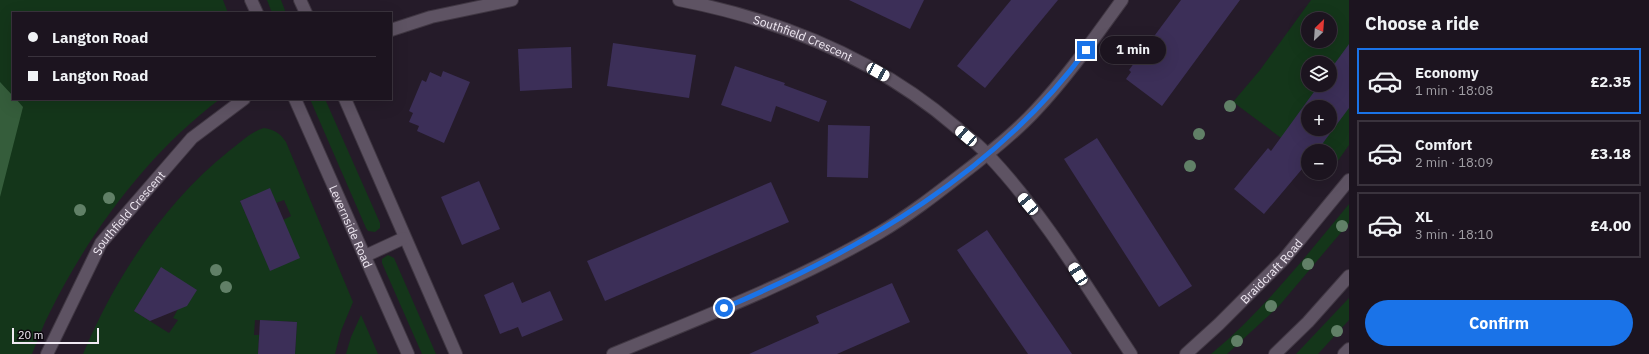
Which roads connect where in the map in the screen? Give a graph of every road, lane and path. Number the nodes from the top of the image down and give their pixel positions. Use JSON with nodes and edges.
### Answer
{"nodes":[{"id":1,"x":251,"y":0,"type":"edge"},
{"id":2,"x":300,"y":0,"type":"edge"},
{"id":3,"x":512,"y":0,"type":"edge"},
{"id":4,"x":679,"y":0,"type":"edge"},
{"id":5,"x":1122,"y":0,"type":"edge"},
{"id":6,"x":257,"y":12,"type":"edge"},
{"id":7,"x":306,"y":12,"type":"edge"},
{"id":8,"x":392,"y":30,"type":"edge"},
{"id":9,"x":243,"y":100,"type":"edge"},
{"id":10,"x":295,"y":100,"type":"edge"},
{"id":11,"x":345,"y":100,"type":"edge"},
{"id":12,"x":988,"y":154,"type":"junction"},
{"id":13,"x":1349,"y":180,"type":"edge"},
{"id":14,"x":404,"y":238,"type":"junction"},
{"id":15,"x":365,"y":256,"type":"junction"},
{"id":16,"x":1349,"y":276,"type":"edge"},
{"id":17,"x":1349,"y":349,"type":"edge"},
{"id":18,"x":47,"y":354,"type":"edge"},
{"id":19,"x":408,"y":354,"type":"edge"},
{"id":20,"x":456,"y":354,"type":"edge"},
{"id":21,"x":613,"y":354,"type":"edge"},
{"id":22,"x":1131,"y":354,"type":"edge"},
{"id":23,"x":1186,"y":354,"type":"edge"},
{"id":24,"x":1275,"y":354,"type":"edge"},
{"id":25,"x":1344,"y":354,"type":"edge"}],
"edges":[{"from":1,"to":6,"type":"street"},
{"from":2,"to":7,"type":"street"},
{"from":3,"to":8,"type":"street"},
{"from":4,"to":12,"type":"street","name":"Southfield Crescent"},
{"from":5,"to":12,"type":"street"},
{"from":9,"to":18,"type":"street","name":"Southfield Crescent"},
{"from":10,"to":15,"type":"street","name":"Levernside Road"},
{"from":11,"to":14,"type":"street"},
{"from":12,"to":21,"type":"street"},
{"from":12,"to":22,"type":"street","name":"Southfield Crescent"},
{"from":13,"to":23,"type":"street","name":"Braidcraft Road"},
{"from":14,"to":15,"type":"street"},
{"from":14,"to":20,"type":"street"},
{"from":15,"to":19,"type":"street","name":"Levernside Road"},
{"from":16,"to":24,"type":"street"},
{"from":17,"to":25,"type":"street"}]}
